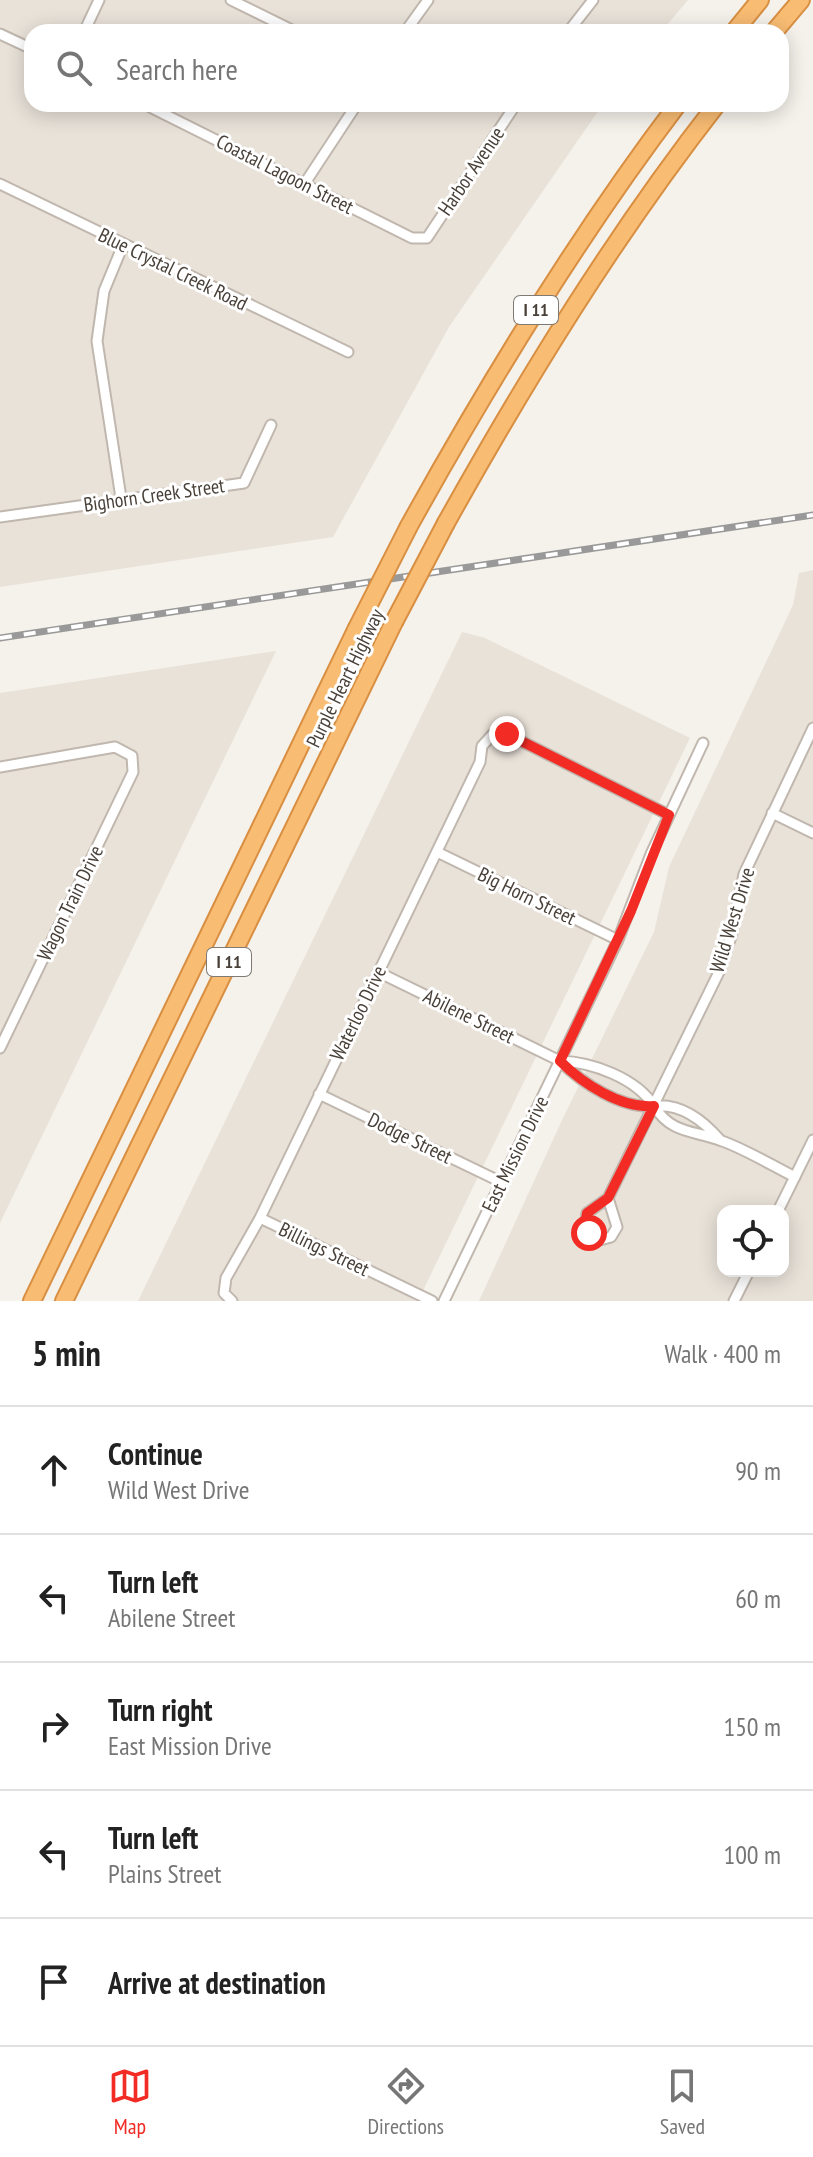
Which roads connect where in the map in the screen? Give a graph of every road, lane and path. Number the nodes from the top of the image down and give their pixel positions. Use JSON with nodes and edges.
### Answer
{"nodes":[{"id":1,"x":99,"y":0,"type":"edge"},
{"id":2,"x":231,"y":0,"type":"edge"},
{"id":3,"x":428,"y":0,"type":"edge"},
{"id":4,"x":593,"y":0,"type":"edge"},
{"id":5,"x":760,"y":0,"type":"edge"},
{"id":6,"x":801,"y":0,"type":"edge"},
{"id":7,"x":88,"y":24,"type":"edge"},
{"id":8,"x":280,"y":24,"type":"edge"},
{"id":9,"x":411,"y":24,"type":"edge"},
{"id":10,"x":574,"y":24,"type":"edge"},
{"id":11,"x":740,"y":24,"type":"edge"},
{"id":12,"x":781,"y":24,"type":"edge"},
{"id":13,"x":0,"y":34,"type":"edge"},
{"id":14,"x":24,"y":45,"type":"edge"},
{"id":15,"x":160,"y":112,"type":"edge"},
{"id":16,"x":352,"y":112,"type":"edge"},
{"id":17,"x":511,"y":112,"type":"edge"},
{"id":18,"x":672,"y":112,"type":"edge"},
{"id":19,"x":711,"y":112,"type":"edge"},
{"id":20,"x":305,"y":183,"type":"junction"},
{"id":21,"x":0,"y":184,"type":"edge"},
{"id":22,"x":427,"y":238,"type":"joint"},
{"id":23,"x":123,"y":245,"type":"junction"},
{"id":24,"x":348,"y":352,"type":"dead end"},
{"id":25,"x":271,"y":425,"type":"dead end"},
{"id":26,"x":121,"y":498,"type":"junction"},
{"id":27,"x":0,"y":517,"type":"edge"},
{"id":28,"x":813,"y":728,"type":"edge"},
{"id":29,"x":703,"y":743,"type":"dead end"},
{"id":30,"x":0,"y":767,"type":"edge"},
{"id":31,"x":772,"y":813,"type":"junction"},
{"id":32,"x":669,"y":815,"type":"junction"},
{"id":33,"x":813,"y":833,"type":"edge"},
{"id":34,"x":437,"y":852,"type":"junction"},
{"id":35,"x":618,"y":940,"type":"junction"},
{"id":36,"x":378,"y":972,"type":"junction"},
{"id":37,"x":0,"y":1048,"type":"edge"},
{"id":38,"x":560,"y":1061,"type":"junction"},
{"id":39,"x":319,"y":1094,"type":"junction"},
{"id":40,"x":654,"y":1106,"type":"junction"},
{"id":41,"x":720,"y":1140,"type":"junction"},
{"id":42,"x":813,"y":1140,"type":"edge"},
{"id":43,"x":795,"y":1177,"type":"junction"},
{"id":44,"x":501,"y":1182,"type":"junction"},
{"id":45,"x":608,"y":1198,"type":"junction"},
{"id":46,"x":781,"y":1205,"type":"edge"},
{"id":47,"x":260,"y":1218,"type":"junction"},
{"id":48,"x":746,"y":1277,"type":"edge"},
{"id":49,"x":32,"y":1301,"type":"edge"},
{"id":50,"x":64,"y":1301,"type":"edge"},
{"id":51,"x":232,"y":1301,"type":"edge"},
{"id":52,"x":432,"y":1301,"type":"edge"},
{"id":53,"x":444,"y":1301,"type":"edge"},
{"id":54,"x":734,"y":1301,"type":"edge"}],
"edges":[{"from":1,"to":7,"type":"street"},
{"from":2,"to":8,"type":"street"},
{"from":3,"to":9,"type":"street"},
{"from":4,"to":10,"type":"street"},
{"from":5,"to":11,"type":"highway"},
{"from":6,"to":12,"type":"highway"},
{"from":13,"to":14,"type":"street"},
{"from":15,"to":20,"type":"street","name":"Coastal Lagoon Street"},
{"from":16,"to":20,"type":"street"},
{"from":17,"to":22,"type":"street","name":"Harbor Avenue"},
{"from":18,"to":49,"type":"highway","name":"Purple Heart Highway","number":"I 11","bridge":true},
{"from":19,"to":50,"type":"highway","name":"Purple Heart Highway","number":"I 11","bridge":true},
{"from":20,"to":22,"type":"street","name":"Coastal Lagoon Street"},
{"from":21,"to":23,"type":"street","name":"Blue Crystal Creek Road"},
{"from":23,"to":24,"type":"street","name":"Blue Crystal Creek Road"},
{"from":23,"to":26,"type":"street"},
{"from":25,"to":26,"type":"street","name":"Bighorn Creek Street"},
{"from":26,"to":27,"type":"street","name":"Bighorn Creek Street"},
{"from":28,"to":31,"type":"street","name":"Wild West Drive"},
{"from":29,"to":32,"type":"street","name":"East Mission Drive"},
{"from":30,"to":37,"type":"street","name":"Wagon Train Drive"},
{"from":31,"to":33,"type":"street"},
{"from":31,"to":40,"type":"street","name":"Wild West Drive"},
{"from":32,"to":34,"type":"street","name":"Waterloo Drive"},
{"from":32,"to":35,"type":"street","name":"East Mission Drive"},
{"from":34,"to":35,"type":"street","name":"Big Horn Street"},
{"from":34,"to":36,"type":"street","name":"Waterloo Drive"},
{"from":35,"to":38,"type":"street","name":"East Mission Drive"},
{"from":36,"to":38,"type":"street","name":"Abilene Street"},
{"from":36,"to":39,"type":"street","name":"Waterloo Drive"},
{"from":38,"to":40,"type":"street","name":"Abilene Street"},
{"from":38,"to":40,"type":"street","name":"Abilene Street"},
{"from":38,"to":44,"type":"street","name":"East Mission Drive"},
{"from":39,"to":44,"type":"street","name":"Dodge Street"},
{"from":39,"to":47,"type":"street","name":"Waterloo Drive"},
{"from":40,"to":41,"type":"street","name":"Abilene Street"},
{"from":40,"to":41,"type":"street","name":"Abilene Street"},
{"from":40,"to":45,"type":"street","name":"Wild West Drive"},
{"from":41,"to":43,"type":"street","name":"Abilene Street"},
{"from":42,"to":43,"type":"street"},
{"from":43,"to":46,"type":"street"},
{"from":44,"to":53,"type":"street","name":"East Mission Drive"},
{"from":45,"to":45,"type":"street","name":"Wild West Drive"},
{"from":47,"to":51,"type":"street","name":"Waterloo Drive"},
{"from":47,"to":52,"type":"street","name":"Billings Street"},
{"from":48,"to":54,"type":"street"}]}
